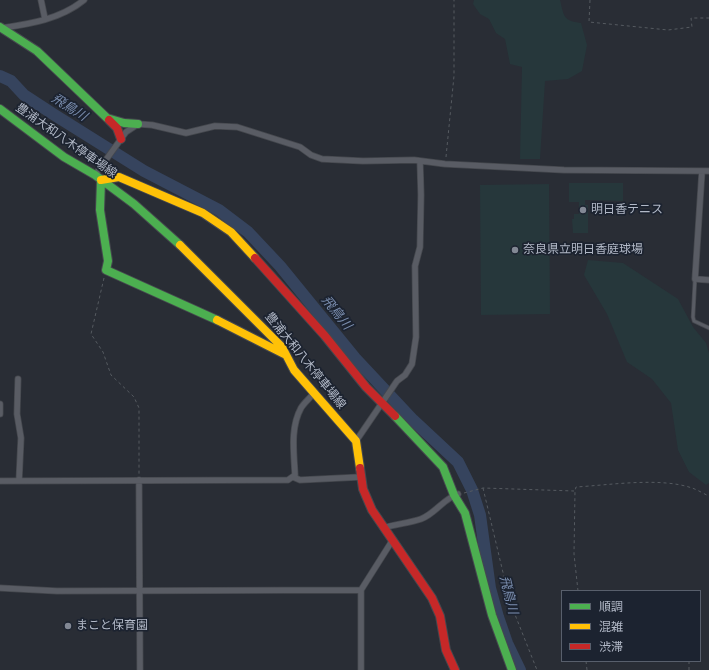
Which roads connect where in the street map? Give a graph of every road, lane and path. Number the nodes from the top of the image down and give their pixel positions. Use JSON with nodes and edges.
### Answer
{"nodes":[{"id":1,"x":41,"y":0,"type":"edge"},
{"id":2,"x":454,"y":0,"type":"edge"},
{"id":3,"x":590,"y":0,"type":"edge"},
{"id":4,"x":80,"y":1,"type":"edge"},
{"id":5,"x":709,"y":18,"type":"edge"},
{"id":6,"x":45,"y":19,"type":"junction"},
{"id":7,"x":1,"y":26,"type":"edge"},
{"id":8,"x":0,"y":108,"type":"edge"},
{"id":9,"x":107,"y":118,"type":"junction"},
{"id":10,"x":138,"y":124,"type":"junction"},
{"id":11,"x":119,"y":142,"type":"junction"},
{"id":12,"x":420,"y":161,"type":"junction"},
{"id":13,"x":445,"y":164,"type":"junction"},
{"id":14,"x":702,"y":170,"type":"junction"},
{"id":15,"x":709,"y":171,"type":"edge"},
{"id":16,"x":98,"y":175,"type":"junction"},
{"id":17,"x":106,"y":270,"type":"junction"},
{"id":18,"x":695,"y":279,"type":"junction"},
{"id":19,"x":709,"y":280,"type":"edge"},
{"id":20,"x":709,"y":328,"type":"edge"},
{"id":21,"x":286,"y":355,"type":"junction"},
{"id":22,"x":18,"y":379,"type":"dead end"},
{"id":23,"x":314,"y":394,"type":"junction"},
{"id":24,"x":384,"y":402,"type":"junction"},
{"id":25,"x":0,"y":404,"type":"edge"},
{"id":26,"x":0,"y":414,"type":"edge"},
{"id":27,"x":356,"y":441,"type":"junction"},
{"id":28,"x":292,"y":477,"type":"junction"},
{"id":29,"x":360,"y":477,"type":"junction"},
{"id":30,"x":139,"y":480,"type":"junction"},
{"id":31,"x":0,"y":481,"type":"edge"},
{"id":32,"x":19,"y":482,"type":"junction"},
{"id":33,"x":483,"y":488,"type":"junction"},
{"id":34,"x":575,"y":491,"type":"junction"},
{"id":35,"x":456,"y":495,"type":"junction"},
{"id":36,"x":709,"y":496,"type":"edge"},
{"id":37,"x":383,"y":528,"type":"junction"},
{"id":38,"x":392,"y":541,"type":"junction"},
{"id":39,"x":0,"y":588,"type":"edge"},
{"id":40,"x":140,"y":590,"type":"junction"},
{"id":41,"x":361,"y":590,"type":"junction"},
{"id":42,"x":578,"y":590,"type":"edge"},
{"id":43,"x":140,"y":670,"type":"edge"},
{"id":44,"x":361,"y":670,"type":"edge"},
{"id":45,"x":455,"y":670,"type":"edge"},
{"id":46,"x":512,"y":670,"type":"edge"},
{"id":47,"x":536,"y":670,"type":"edge"}],
"edges":[{"from":1,"to":6,"type":"street"},
{"from":2,"to":13,"type":"path"},
{"from":3,"to":5,"type":"path"},
{"from":4,"to":6,"type":"street"},
{"from":6,"to":7,"type":"street"},
{"from":7,"to":9,"type":"street"},
{"from":8,"to":16,"type":"street","name":"豊浦大和八木停車場線"},
{"from":9,"to":10,"type":"street"},
{"from":9,"to":11,"type":"street"},
{"from":10,"to":11,"type":"street"},
{"from":10,"to":12,"type":"street"},
{"from":11,"to":16,"type":"street"},
{"from":12,"to":13,"type":"street"},
{"from":12,"to":24,"type":"street"},
{"from":13,"to":14,"type":"street"},
{"from":14,"to":15,"type":"street"},
{"from":14,"to":18,"type":"street"},
{"from":16,"to":17,"type":"street"},
{"from":16,"to":21,"type":"street","name":"豊浦大和八木停車場線"},
{"from":16,"to":24,"type":"street"},
{"from":17,"to":21,"type":"street"},
{"from":17,"to":30,"type":"path"},
{"from":18,"to":19,"type":"street"},
{"from":18,"to":20,"type":"lane"},
{"from":21,"to":23,"type":"street","name":"豊浦大和八木停車場線"},
{"from":22,"to":32,"type":"street"},
{"from":23,"to":27,"type":"street","name":"豊浦大和八木停車場線"},
{"from":23,"to":28,"type":"street"},
{"from":24,"to":27,"type":"street"},
{"from":24,"to":35,"type":"street"},
{"from":25,"to":26,"type":"street"},
{"from":27,"to":29,"type":"street"},
{"from":28,"to":29,"type":"street"},
{"from":28,"to":30,"type":"street"},
{"from":29,"to":37,"type":"street"},
{"from":30,"to":32,"type":"street"},
{"from":30,"to":40,"type":"street"},
{"from":31,"to":32,"type":"street"},
{"from":33,"to":34,"type":"path"},
{"from":33,"to":35,"type":"path"},
{"from":33,"to":47,"type":"path"},
{"from":34,"to":36,"type":"path"},
{"from":34,"to":42,"type":"path"},
{"from":35,"to":37,"type":"street"},
{"from":35,"to":46,"type":"street"},
{"from":37,"to":38,"type":"street"},
{"from":38,"to":41,"type":"street"},
{"from":38,"to":45,"type":"street"},
{"from":39,"to":40,"type":"street"},
{"from":40,"to":41,"type":"street"},
{"from":40,"to":43,"type":"street"},
{"from":41,"to":44,"type":"street"}]}
